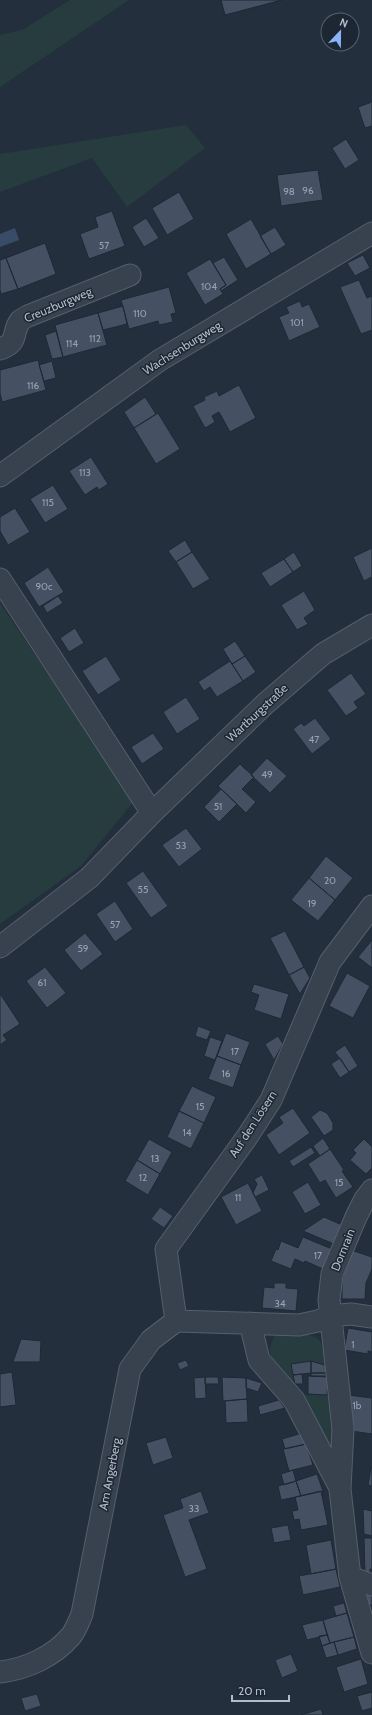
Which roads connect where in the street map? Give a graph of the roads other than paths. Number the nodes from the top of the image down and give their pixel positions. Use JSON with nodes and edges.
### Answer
{"nodes":[{"id":1,"x":372,"y":233,"type":"edge"},
{"id":2,"x":130,"y":275,"type":"dead end"},
{"id":3,"x":0,"y":349,"type":"edge"},
{"id":4,"x":0,"y":476,"type":"edge"},
{"id":5,"x":0,"y":579,"type":"edge"},
{"id":6,"x":372,"y":626,"type":"edge"},
{"id":7,"x":152,"y":813,"type":"junction"},
{"id":8,"x":372,"y":906,"type":"edge"},
{"id":9,"x":0,"y":947,"type":"edge"},
{"id":10,"x":372,"y":1190,"type":"edge"},
{"id":11,"x":330,"y":1316,"type":"junction"},
{"id":12,"x":372,"y":1317,"type":"edge"},
{"id":13,"x":176,"y":1321,"type":"junction"},
{"id":14,"x":250,"y":1323,"type":"junction"},
{"id":15,"x":340,"y":1488,"type":"junction"},
{"id":16,"x":350,"y":1577,"type":"junction"},
{"id":17,"x":372,"y":1584,"type":"edge"},
{"id":18,"x":372,"y":1651,"type":"edge"},
{"id":19,"x":0,"y":1672,"type":"edge"}],
"edges":[{"from":1,"to":4,"type":"street","name":"Wachsenburgweg"},
{"from":2,"to":3,"type":"street","name":"Creuzburgweg"},
{"from":5,"to":7,"type":"street"},
{"from":6,"to":7,"type":"street","name":"Wartburgstraße"},
{"from":7,"to":9,"type":"street","name":"Wartburgstraße"},
{"from":8,"to":13,"type":"street","name":"Auf den Lösern"},
{"from":10,"to":11,"type":"street","name":"Dornrain"},
{"from":11,"to":12,"type":"street"},
{"from":11,"to":14,"type":"street"},
{"from":11,"to":15,"type":"street"},
{"from":13,"to":14,"type":"street"},
{"from":13,"to":19,"type":"street","name":"Am Angerberg"},
{"from":14,"to":15,"type":"street"},
{"from":15,"to":16,"type":"street"},
{"from":16,"to":17,"type":"street"},
{"from":16,"to":18,"type":"street"}]}
